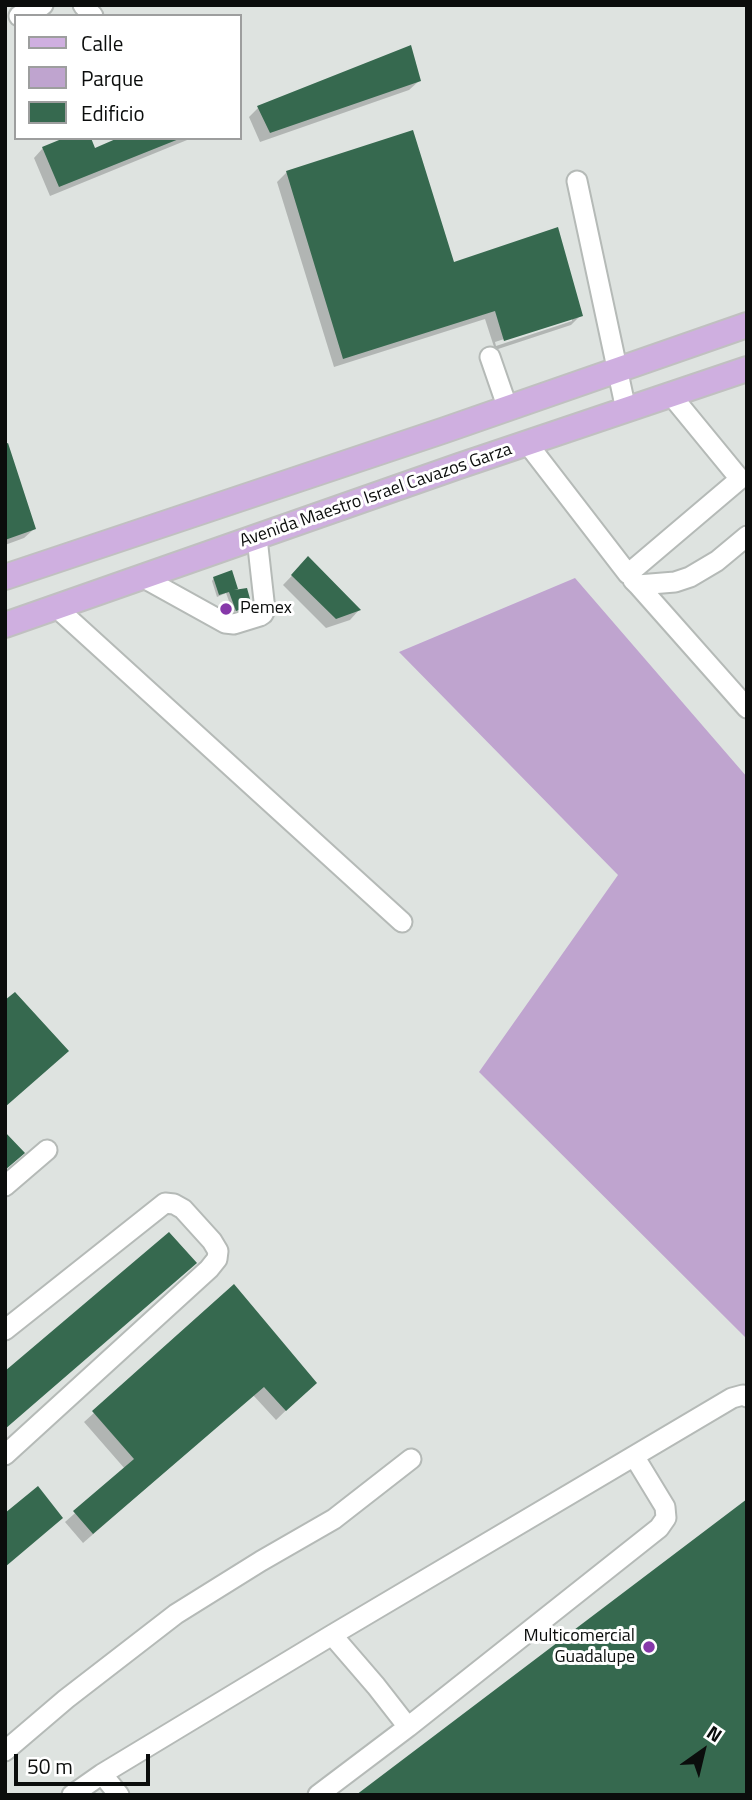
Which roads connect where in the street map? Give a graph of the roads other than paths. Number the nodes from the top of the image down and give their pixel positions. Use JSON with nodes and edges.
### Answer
{"nodes":[{"id":1,"x":43,"y":5,"type":"edge"},
{"id":2,"x":24,"y":14,"type":"edge"},
{"id":3,"x":578,"y":181,"type":"dead end"},
{"id":4,"x":747,"y":325,"type":"edge"},
{"id":5,"x":490,"y":357,"type":"dead end"},
{"id":6,"x":747,"y":369,"type":"edge"},
{"id":7,"x":616,"y":370,"type":"junction"},
{"id":8,"x":671,"y":395,"type":"junction"},
{"id":9,"x":508,"y":409,"type":"junction"},
{"id":10,"x":626,"y":410,"type":"junction"},
{"id":11,"x":445,"y":430,"type":"junction"},
{"id":12,"x":527,"y":443,"type":"junction"},
{"id":13,"x":344,"y":464,"type":"junction"},
{"id":14,"x":459,"y":466,"type":"junction"},
{"id":15,"x":743,"y":483,"type":"edge"},
{"id":16,"x":358,"y":503,"type":"junction"},
{"id":17,"x":747,"y":536,"type":"edge"},
{"id":18,"x":257,"y":538,"type":"junction"},
{"id":19,"x":5,"y":577,"type":"edge"},
{"id":20,"x":142,"y":577,"type":"junction"},
{"id":21,"x":633,"y":579,"type":"junction"},
{"id":22,"x":57,"y":608,"type":"junction"},
{"id":23,"x":5,"y":625,"type":"edge"},
{"id":24,"x":747,"y":708,"type":"edge"},
{"id":25,"x":402,"y":922,"type":"dead end"},
{"id":26,"x":47,"y":1150,"type":"dead end"},
{"id":27,"x":5,"y":1186,"type":"edge"},
{"id":28,"x":5,"y":1331,"type":"edge"},
{"id":29,"x":747,"y":1397,"type":"edge"},
{"id":30,"x":5,"y":1455,"type":"edge"},
{"id":31,"x":634,"y":1456,"type":"junction"},
{"id":32,"x":411,"y":1459,"type":"dead end"},
{"id":33,"x":332,"y":1635,"type":"junction"},
{"id":34,"x":408,"y":1727,"type":"junction"},
{"id":35,"x":5,"y":1751,"type":"edge"},
{"id":36,"x":102,"y":1774,"type":"junction"},
{"id":37,"x":72,"y":1795,"type":"edge"},
{"id":38,"x":119,"y":1795,"type":"edge"},
{"id":39,"x":318,"y":1795,"type":"edge"}],
"edges":[{"from":1,"to":2,"type":"street"},
{"from":3,"to":7,"type":"street"},
{"from":4,"to":7,"type":"main road"},
{"from":5,"to":9,"type":"street"},
{"from":6,"to":8,"type":"main road","name":"Avenida Maestro Israel Cavazos Garza"},
{"from":7,"to":9,"type":"main road"},
{"from":7,"to":10,"type":"street"},
{"from":8,"to":10,"type":"main road","name":"Avenida Maestro Israel Cavazos Garza"},
{"from":8,"to":15,"type":"street"},
{"from":9,"to":11,"type":"main road"},
{"from":10,"to":12,"type":"main road","name":"Avenida Maestro Israel Cavazos Garza"},
{"from":11,"to":13,"type":"main road"},
{"from":11,"to":14,"type":"main road"},
{"from":12,"to":14,"type":"main road","name":"Avenida Maestro Israel Cavazos Garza"},
{"from":12,"to":21,"type":"street"},
{"from":13,"to":16,"type":"main road"},
{"from":13,"to":19,"type":"main road"},
{"from":14,"to":16,"type":"main road","name":"Avenida Maestro Israel Cavazos Garza"},
{"from":15,"to":21,"type":"street"},
{"from":16,"to":18,"type":"main road","name":"Avenida Maestro Israel Cavazos Garza"},
{"from":17,"to":21,"type":"street"},
{"from":18,"to":20,"type":"main road","name":"Avenida Maestro Israel Cavazos Garza"},
{"from":18,"to":20,"type":"street"},
{"from":20,"to":22,"type":"main road","name":"Avenida Maestro Israel Cavazos Garza"},
{"from":21,"to":24,"type":"street"},
{"from":22,"to":23,"type":"main road","name":"Avenida Maestro Israel Cavazos Garza"},
{"from":22,"to":25,"type":"street"},
{"from":26,"to":27,"type":"street"},
{"from":28,"to":30,"type":"street"},
{"from":29,"to":31,"type":"street"},
{"from":31,"to":33,"type":"street"},
{"from":31,"to":34,"type":"street"},
{"from":32,"to":35,"type":"street"},
{"from":33,"to":34,"type":"street"},
{"from":33,"to":36,"type":"street"},
{"from":34,"to":39,"type":"street"},
{"from":36,"to":37,"type":"street"},
{"from":36,"to":38,"type":"street"}]}
